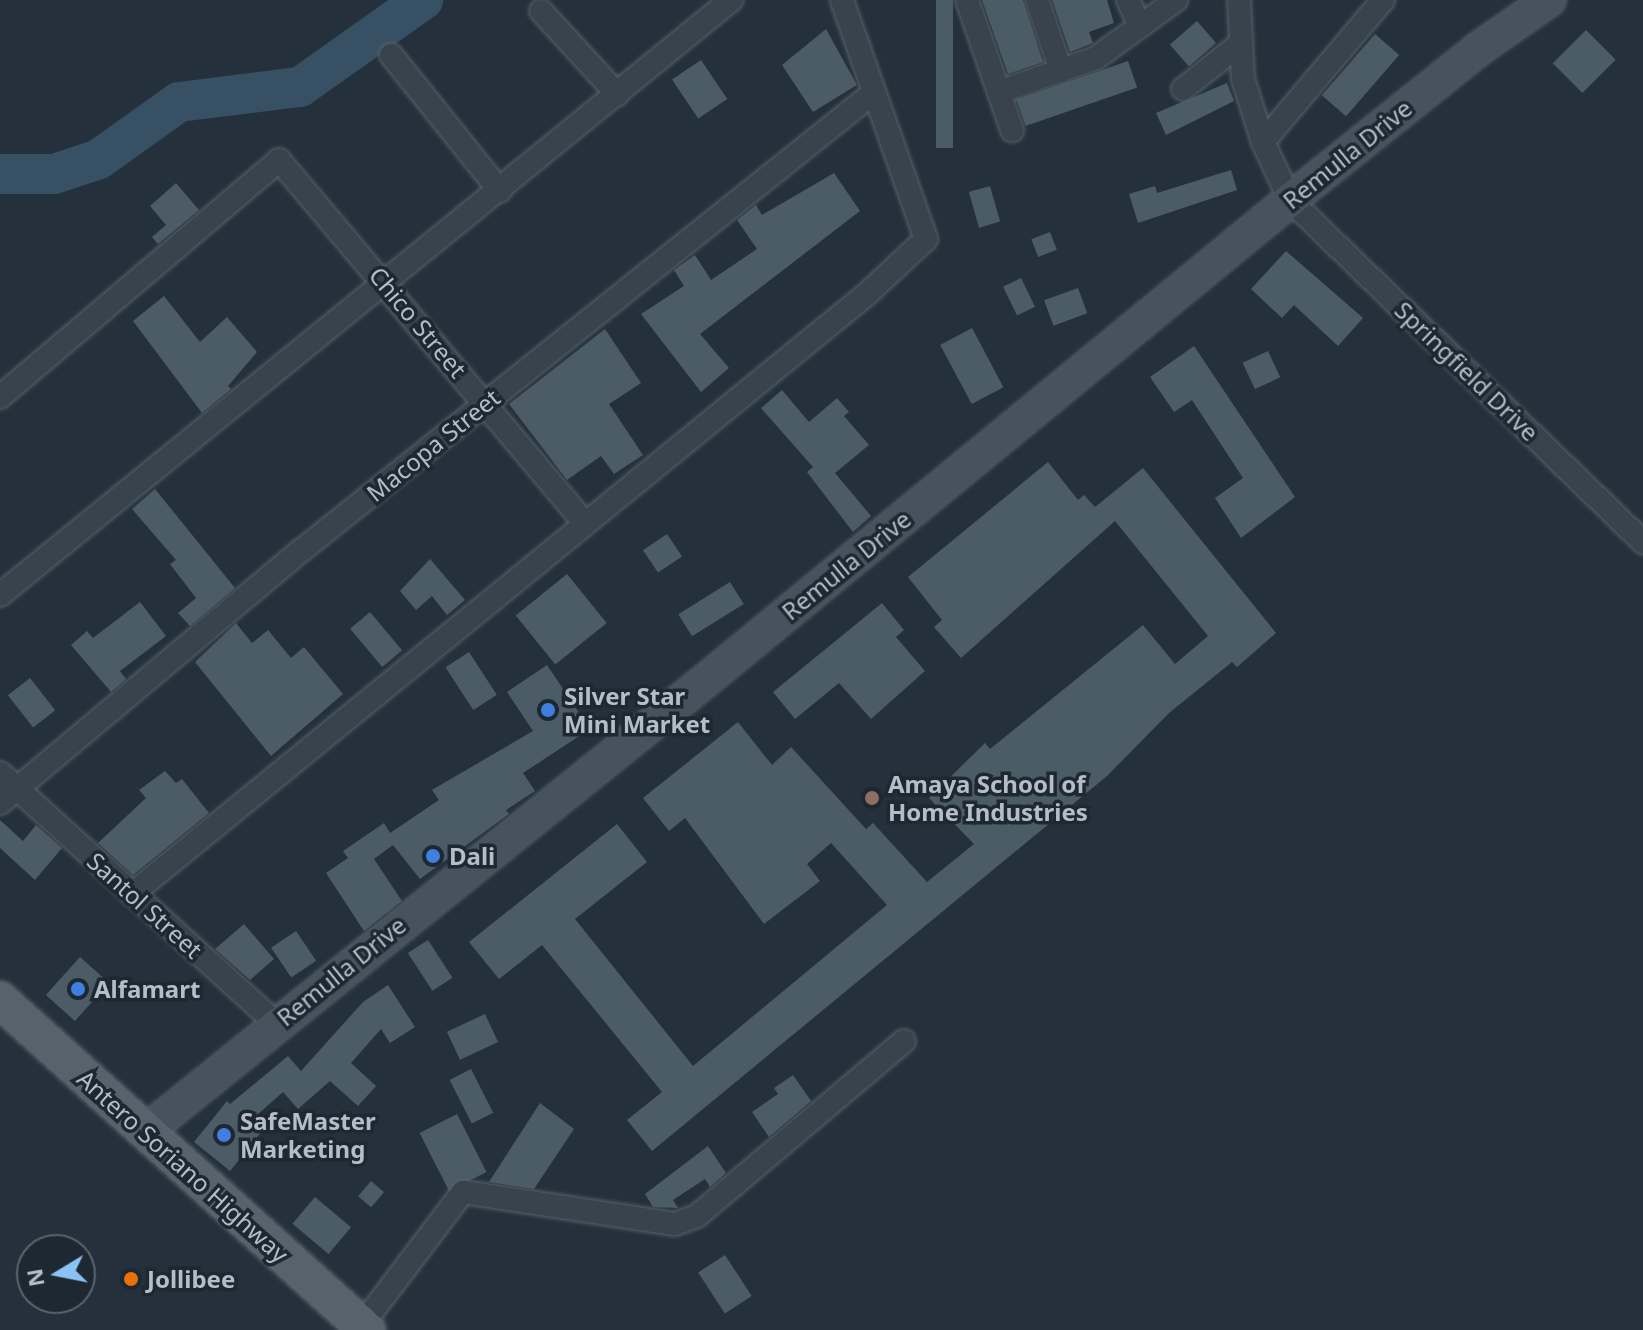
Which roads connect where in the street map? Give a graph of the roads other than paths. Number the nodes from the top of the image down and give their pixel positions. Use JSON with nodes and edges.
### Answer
{"nodes":[{"id":1,"x":842,"y":0,"type":"edge"},
{"id":2,"x":967,"y":0,"type":"edge"},
{"id":3,"x":1037,"y":0,"type":"edge"},
{"id":4,"x":1128,"y":0,"type":"edge"},
{"id":5,"x":1176,"y":0,"type":"edge"},
{"id":6,"x":1239,"y":0,"type":"edge"},
{"id":7,"x":1383,"y":0,"type":"edge"},
{"id":8,"x":1549,"y":0,"type":"edge"},
{"id":9,"x":723,"y":2,"type":"edge"},
{"id":10,"x":541,"y":11,"type":"dead end"},
{"id":11,"x":1140,"y":26,"type":"junction"},
{"id":12,"x":1241,"y":43,"type":"junction"},
{"id":13,"x":391,"y":55,"type":"dead end"},
{"id":14,"x":1061,"y":71,"type":"junction"},
{"id":15,"x":1183,"y":89,"type":"dead end"},
{"id":16,"x":999,"y":92,"type":"junction"},
{"id":17,"x":617,"y":94,"type":"junction"},
{"id":18,"x":872,"y":94,"type":"junction"},
{"id":19,"x":1012,"y":130,"type":"dead end"},
{"id":20,"x":1263,"y":142,"type":"junction"},
{"id":21,"x":500,"y":191,"type":"junction"},
{"id":22,"x":1290,"y":200,"type":"junction"},
{"id":23,"x":387,"y":284,"type":"junction"},
{"id":24,"x":0,"y":397,"type":"edge"},
{"id":25,"x":485,"y":403,"type":"junction"},
{"id":26,"x":585,"y":523,"type":"junction"},
{"id":27,"x":1643,"y":542,"type":"edge"},
{"id":28,"x":0,"y":595,"type":"edge"},
{"id":29,"x":5,"y":788,"type":"edge"},
{"id":30,"x":132,"y":894,"type":"junction"},
{"id":31,"x":0,"y":1000,"type":"edge"},
{"id":32,"x":276,"y":1023,"type":"junction"},
{"id":33,"x":904,"y":1041,"type":"dead end"},
{"id":34,"x":145,"y":1132,"type":"junction"},
{"id":35,"x":364,"y":1328,"type":"edge"}],
"edges":[{"from":1,"to":18,"type":"street"},
{"from":2,"to":16,"type":"street"},
{"from":3,"to":14,"type":"street"},
{"from":4,"to":11,"type":"street"},
{"from":5,"to":11,"type":"street"},
{"from":6,"to":12,"type":"street"},
{"from":7,"to":20,"type":"street"},
{"from":8,"to":22,"type":"main road","name":"Remulla Drive"},
{"from":9,"to":17,"type":"street"},
{"from":10,"to":17,"type":"street"},
{"from":11,"to":14,"type":"street"},
{"from":12,"to":15,"type":"street"},
{"from":12,"to":20,"type":"street"},
{"from":13,"to":21,"type":"street"},
{"from":14,"to":16,"type":"street"},
{"from":16,"to":19,"type":"street"},
{"from":17,"to":21,"type":"street"},
{"from":18,"to":25,"type":"street","name":"Macopa Street"},
{"from":18,"to":26,"type":"street"},
{"from":20,"to":22,"type":"street"},
{"from":21,"to":23,"type":"street"},
{"from":22,"to":27,"type":"street","name":"Springfield Drive"},
{"from":22,"to":32,"type":"main road","name":"Remulla Drive"},
{"from":23,"to":24,"type":"street","name":"Chico Street"},
{"from":23,"to":25,"type":"street","name":"Chico Street"},
{"from":23,"to":28,"type":"street"},
{"from":25,"to":26,"type":"street","name":"Chico Street"},
{"from":25,"to":29,"type":"street","name":"Macopa Street"},
{"from":26,"to":30,"type":"street"},
{"from":29,"to":30,"type":"street","name":"Santol Street"},
{"from":30,"to":32,"type":"street","name":"Santol Street"},
{"from":31,"to":34,"type":"main road","name":"Antero Soriano Highway"},
{"from":32,"to":34,"type":"main road","name":"Remulla Drive"},
{"from":33,"to":35,"type":"street"},
{"from":34,"to":35,"type":"main road","name":"Antero Soriano Highway"}]}
